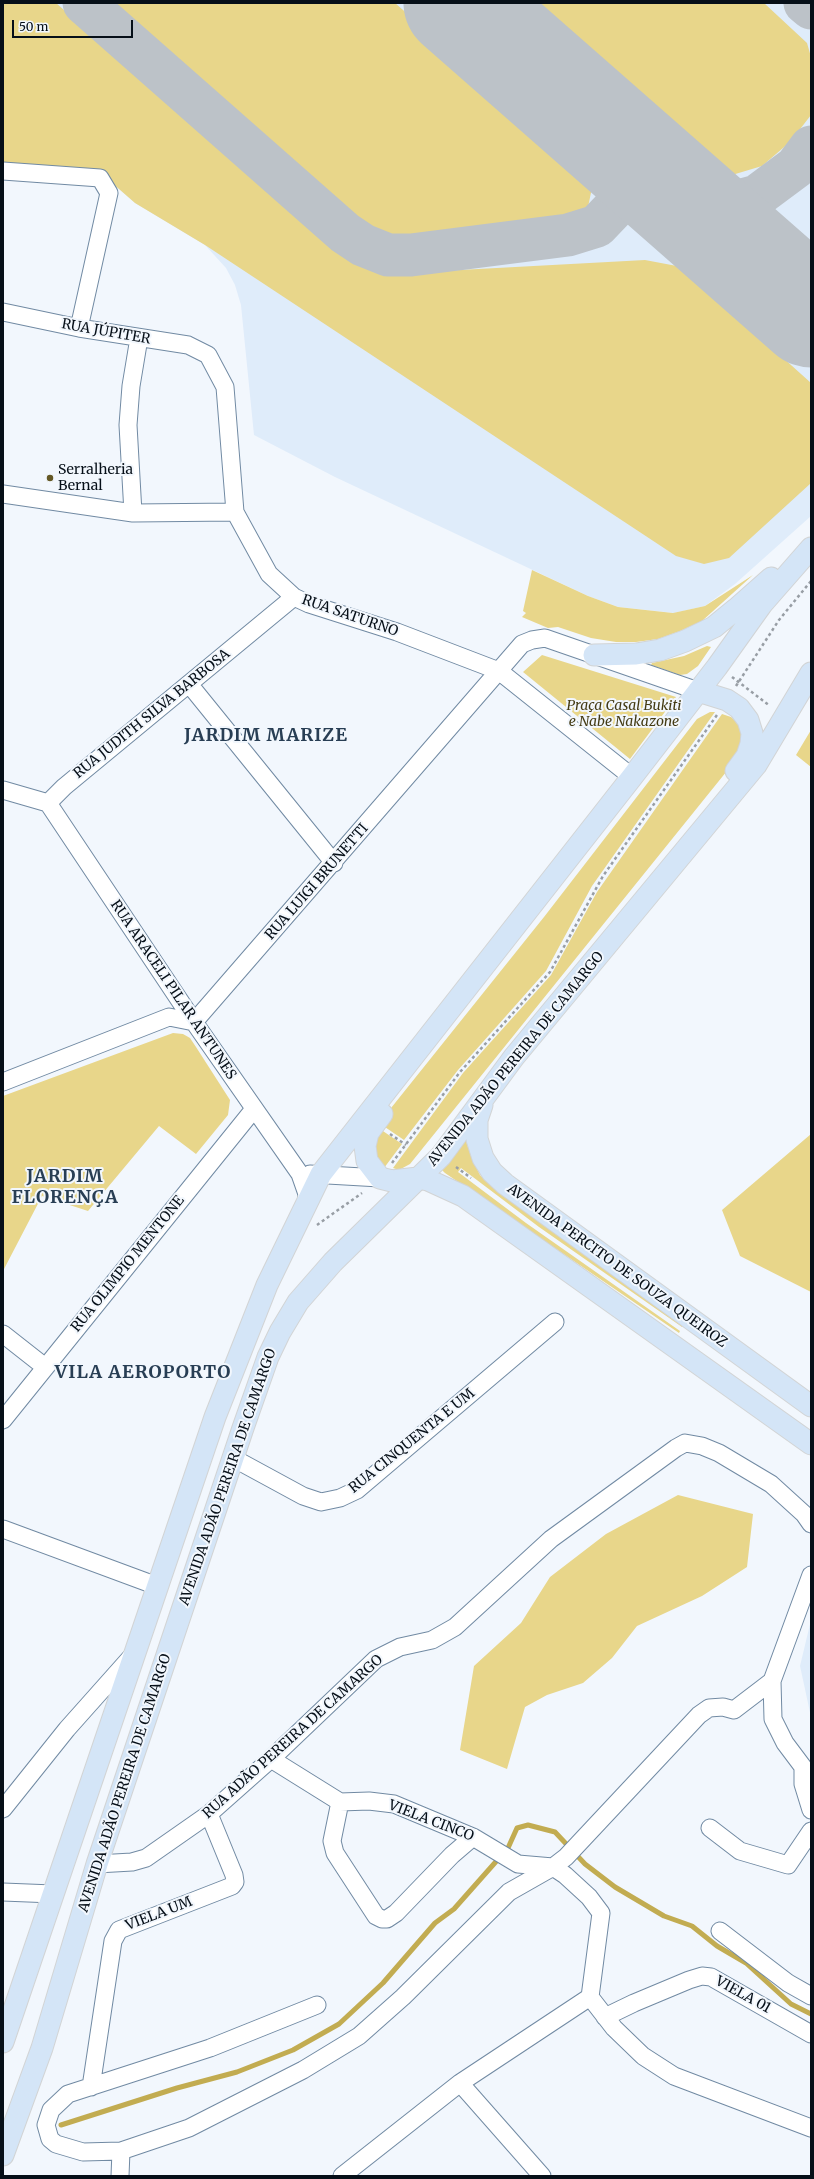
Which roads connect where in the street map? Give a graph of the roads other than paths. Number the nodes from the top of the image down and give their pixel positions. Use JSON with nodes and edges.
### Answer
{"nodes":[{"id":1,"x":3,"y":171,"type":"edge"},
{"id":2,"x":3,"y":312,"type":"edge"},
{"id":3,"x":79,"y":328,"type":"junction"},
{"id":4,"x":139,"y":338,"type":"junction"},
{"id":5,"x":208,"y":355,"type":"joint"},
{"id":6,"x":3,"y":494,"type":"edge"},
{"id":7,"x":235,"y":512,"type":"junction"},
{"id":8,"x":133,"y":513,"type":"junction"},
{"id":9,"x":811,"y":544,"type":"edge"},
{"id":10,"x":811,"y":548,"type":"edge"},
{"id":11,"x":294,"y":597,"type":"junction"},
{"id":12,"x":522,"y":644,"type":"junction"},
{"id":13,"x":594,"y":655,"type":"junction"},
{"id":14,"x":499,"y":671,"type":"junction"},
{"id":15,"x":811,"y":673,"type":"edge"},
{"id":16,"x":189,"y":684,"type":"junction"},
{"id":17,"x":522,"y":690,"type":"junction"},
{"id":18,"x":698,"y":691,"type":"junction"},
{"id":19,"x":727,"y":700,"type":"junction"},
{"id":20,"x":674,"y":723,"type":"junction"},
{"id":21,"x":632,"y":777,"type":"junction"},
{"id":22,"x":3,"y":790,"type":"edge"},
{"id":23,"x":48,"y":803,"type":"junction"},
{"id":24,"x":607,"y":809,"type":"junction"},
{"id":25,"x":334,"y":863,"type":"junction"},
{"id":26,"x":625,"y":923,"type":"junction"},
{"id":27,"x":194,"y":1022,"type":"junction"},
{"id":28,"x":3,"y":1082,"type":"edge"},
{"id":29,"x":486,"y":1094,"type":"junction"},
{"id":30,"x":254,"y":1109,"type":"junction"},
{"id":31,"x":300,"y":1174,"type":"junction"},
{"id":32,"x":321,"y":1174,"type":"junction"},
{"id":33,"x":380,"y":1178,"type":"junction"},
{"id":34,"x":418,"y":1178,"type":"junction"},
{"id":35,"x":458,"y":1194,"type":"junction"},
{"id":36,"x":391,"y":1204,"type":"junction"},
{"id":37,"x":306,"y":1206,"type":"junction"},
{"id":38,"x":555,"y":1322,"type":"dead end"},
{"id":39,"x":3,"y":1334,"type":"edge"},
{"id":40,"x":45,"y":1367,"type":"junction"},
{"id":41,"x":811,"y":1406,"type":"edge"},
{"id":42,"x":3,"y":1420,"type":"edge"},
{"id":43,"x":811,"y":1444,"type":"edge"},
{"id":44,"x":233,"y":1458,"type":"junction"},
{"id":45,"x":811,"y":1524,"type":"edge"},
{"id":46,"x":3,"y":1529,"type":"edge"},
{"id":47,"x":811,"y":1575,"type":"edge"},
{"id":48,"x":157,"y":1586,"type":"junction"},
{"id":49,"x":137,"y":1651,"type":"junction"},
{"id":50,"x":772,"y":1681,"type":"junction"},
{"id":51,"x":86,"y":1709,"type":"junction"},
{"id":52,"x":111,"y":1724,"type":"junction"},
{"id":53,"x":271,"y":1759,"type":"junction"},
{"id":54,"x":340,"y":1802,"type":"junction"},
{"id":55,"x":3,"y":1809,"type":"edge"},
{"id":56,"x":811,"y":1810,"type":"edge"},
{"id":57,"x":209,"y":1814,"type":"junction"},
{"id":58,"x":710,"y":1828,"type":"dead end"},
{"id":59,"x":811,"y":1831,"type":"edge"},
{"id":60,"x":473,"y":1837,"type":"junction"},
{"id":61,"x":559,"y":1862,"type":"junction"},
{"id":62,"x":97,"y":1864,"type":"junction"},
{"id":63,"x":3,"y":1892,"type":"edge"},
{"id":64,"x":52,"y":1894,"type":"junction"},
{"id":65,"x":720,"y":1931,"type":"dead end"},
{"id":66,"x":811,"y":1996,"type":"edge"},
{"id":67,"x":590,"y":1997,"type":"junction"},
{"id":68,"x":317,"y":2005,"type":"dead end"},
{"id":69,"x":605,"y":2017,"type":"junction"},
{"id":70,"x":811,"y":2034,"type":"edge"},
{"id":71,"x":3,"y":2042,"type":"edge"},
{"id":72,"x":460,"y":2083,"type":"junction"},
{"id":73,"x":91,"y":2086,"type":"junction"},
{"id":74,"x":811,"y":2128,"type":"edge"},
{"id":75,"x":121,"y":2150,"type":"junction"},
{"id":76,"x":3,"y":2154,"type":"edge"},
{"id":77,"x":120,"y":2176,"type":"edge"},
{"id":78,"x":342,"y":2176,"type":"edge"},
{"id":79,"x":542,"y":2176,"type":"edge"}],
"edges":[{"from":1,"to":3,"type":"street"},
{"from":2,"to":3,"type":"street","name":"RUA JÚPITER"},
{"from":3,"to":4,"type":"street","name":"RUA JÚPITER"},
{"from":4,"to":5,"type":"street","name":"RUA JÚPITER"},
{"from":4,"to":8,"type":"street"},
{"from":5,"to":7,"type":"street","name":"RUA SATURNO"},
{"from":6,"to":8,"type":"street"},
{"from":7,"to":8,"type":"street"},
{"from":7,"to":11,"type":"street","name":"RUA SATURNO"},
{"from":9,"to":13,"type":"main road"},
{"from":10,"to":18,"type":"main road","name":"AVENIDA ADÃO PEREIRA DE CAMARGO"},
{"from":11,"to":14,"type":"street","name":"RUA SATURNO"},
{"from":11,"to":16,"type":"street","name":"RUA JUDITH SILVA BARBOSA"},
{"from":12,"to":13,"type":"street"},
{"from":12,"to":14,"type":"street","name":"RUA LUIGI BRUNETTI"},
{"from":12,"to":17,"type":"street"},
{"from":13,"to":18,"type":"street"},
{"from":14,"to":17,"type":"street"},
{"from":14,"to":25,"type":"street","name":"RUA LUIGI BRUNETTI"},
{"from":15,"to":26,"type":"main road","name":"AVENIDA ADÃO PEREIRA DE CAMARGO"},
{"from":16,"to":23,"type":"street","name":"RUA JUDITH SILVA BARBOSA"},
{"from":16,"to":25,"type":"street"},
{"from":17,"to":21,"type":"street"},
{"from":18,"to":19,"type":"main road"},
{"from":18,"to":20,"type":"main road","name":"AVENIDA ADÃO PEREIRA DE CAMARGO"},
{"from":19,"to":20,"type":"main road"},
{"from":19,"to":26,"type":"main road"},
{"from":20,"to":21,"type":"main road","name":"AVENIDA ADÃO PEREIRA DE CAMARGO"},
{"from":21,"to":24,"type":"main road","name":"AVENIDA ADÃO PEREIRA DE CAMARGO"},
{"from":22,"to":23,"type":"street"},
{"from":23,"to":27,"type":"street","name":"RUA ARACELI PILAR ANTUNES"},
{"from":24,"to":32,"type":"main road","name":"AVENIDA ADÃO PEREIRA DE CAMARGO"},
{"from":24,"to":33,"type":"main road"},
{"from":25,"to":27,"type":"street","name":"RUA LUIGI BRUNETTI"},
{"from":26,"to":29,"type":"main road","name":"AVENIDA ADÃO PEREIRA DE CAMARGO"},
{"from":27,"to":28,"type":"street"},
{"from":27,"to":30,"type":"street","name":"RUA ARACELI PILAR ANTUNES"},
{"from":29,"to":34,"type":"main road","name":"AVENIDA ADÃO PEREIRA DE CAMARGO"},
{"from":29,"to":41,"type":"main road","name":"AVENIDA PERCITO DE SOUZA QUEIROZ"},
{"from":30,"to":31,"type":"street","name":"RUA ARACELI PILAR ANTUNES"},
{"from":30,"to":40,"type":"street","name":"RUA OLIMPIO MENTONE"},
{"from":31,"to":32,"type":"street"},
{"from":31,"to":37,"type":"street","name":"RUA ARACELI PILAR ANTUNES"},
{"from":32,"to":33,"type":"street"},
{"from":32,"to":37,"type":"main road","name":"AVENIDA ADÃO PEREIRA DE CAMARGO"},
{"from":33,"to":34,"type":"main road"},
{"from":34,"to":35,"type":"main road"},
{"from":34,"to":36,"type":"main road","name":"AVENIDA ADÃO PEREIRA DE CAMARGO"},
{"from":35,"to":36,"type":"main road"},
{"from":35,"to":43,"type":"main road"},
{"from":36,"to":44,"type":"main road","name":"AVENIDA ADÃO PEREIRA DE CAMARGO"},
{"from":37,"to":48,"type":"main road","name":"AVENIDA ADÃO PEREIRA DE CAMARGO"},
{"from":38,"to":44,"type":"street","name":"RUA CINQUENTA E UM"},
{"from":39,"to":40,"type":"street"},
{"from":40,"to":42,"type":"street","name":"RUA OLIMPIO MENTONE"},
{"from":44,"to":62,"type":"main road","name":"AVENIDA ADÃO PEREIRA DE CAMARGO"},
{"from":45,"to":53,"type":"street","name":"RUA ADÃO PEREIRA DE CAMARGO"},
{"from":46,"to":48,"type":"street"},
{"from":47,"to":50,"type":"street"},
{"from":48,"to":49,"type":"main road","name":"AVENIDA ADÃO PEREIRA DE CAMARGO"},
{"from":49,"to":51,"type":"street"},
{"from":49,"to":52,"type":"main road","name":"AVENIDA ADÃO PEREIRA DE CAMARGO"},
{"from":50,"to":56,"type":"street"},
{"from":50,"to":61,"type":"street"},
{"from":51,"to":52,"type":"street"},
{"from":51,"to":55,"type":"street"},
{"from":52,"to":64,"type":"main road","name":"AVENIDA ADÃO PEREIRA DE CAMARGO"},
{"from":53,"to":54,"type":"street"},
{"from":53,"to":57,"type":"street","name":"RUA ADÃO PEREIRA DE CAMARGO"},
{"from":54,"to":60,"type":"street","name":"VIELA CINCO"},
{"from":54,"to":60,"type":"street"},
{"from":57,"to":62,"type":"street","name":"RUA ADÃO PEREIRA DE CAMARGO"},
{"from":57,"to":73,"type":"street","name":"VIELA UM"},
{"from":58,"to":59,"type":"street"},
{"from":60,"to":61,"type":"street","name":"VIELA CINCO"},
{"from":61,"to":67,"type":"street"},
{"from":61,"to":75,"type":"street"},
{"from":62,"to":76,"type":"main road","name":"AVENIDA ADÃO PEREIRA DE CAMARGO"},
{"from":63,"to":64,"type":"street"},
{"from":64,"to":71,"type":"main road","name":"AVENIDA ADÃO PEREIRA DE CAMARGO"},
{"from":65,"to":66,"type":"street"},
{"from":67,"to":69,"type":"street"},
{"from":67,"to":72,"type":"street"},
{"from":68,"to":73,"type":"street"},
{"from":69,"to":70,"type":"street","name":"VIELA 01"},
{"from":69,"to":74,"type":"street"},
{"from":72,"to":78,"type":"street"},
{"from":72,"to":79,"type":"street"},
{"from":73,"to":75,"type":"street"},
{"from":75,"to":77,"type":"street"}]}
